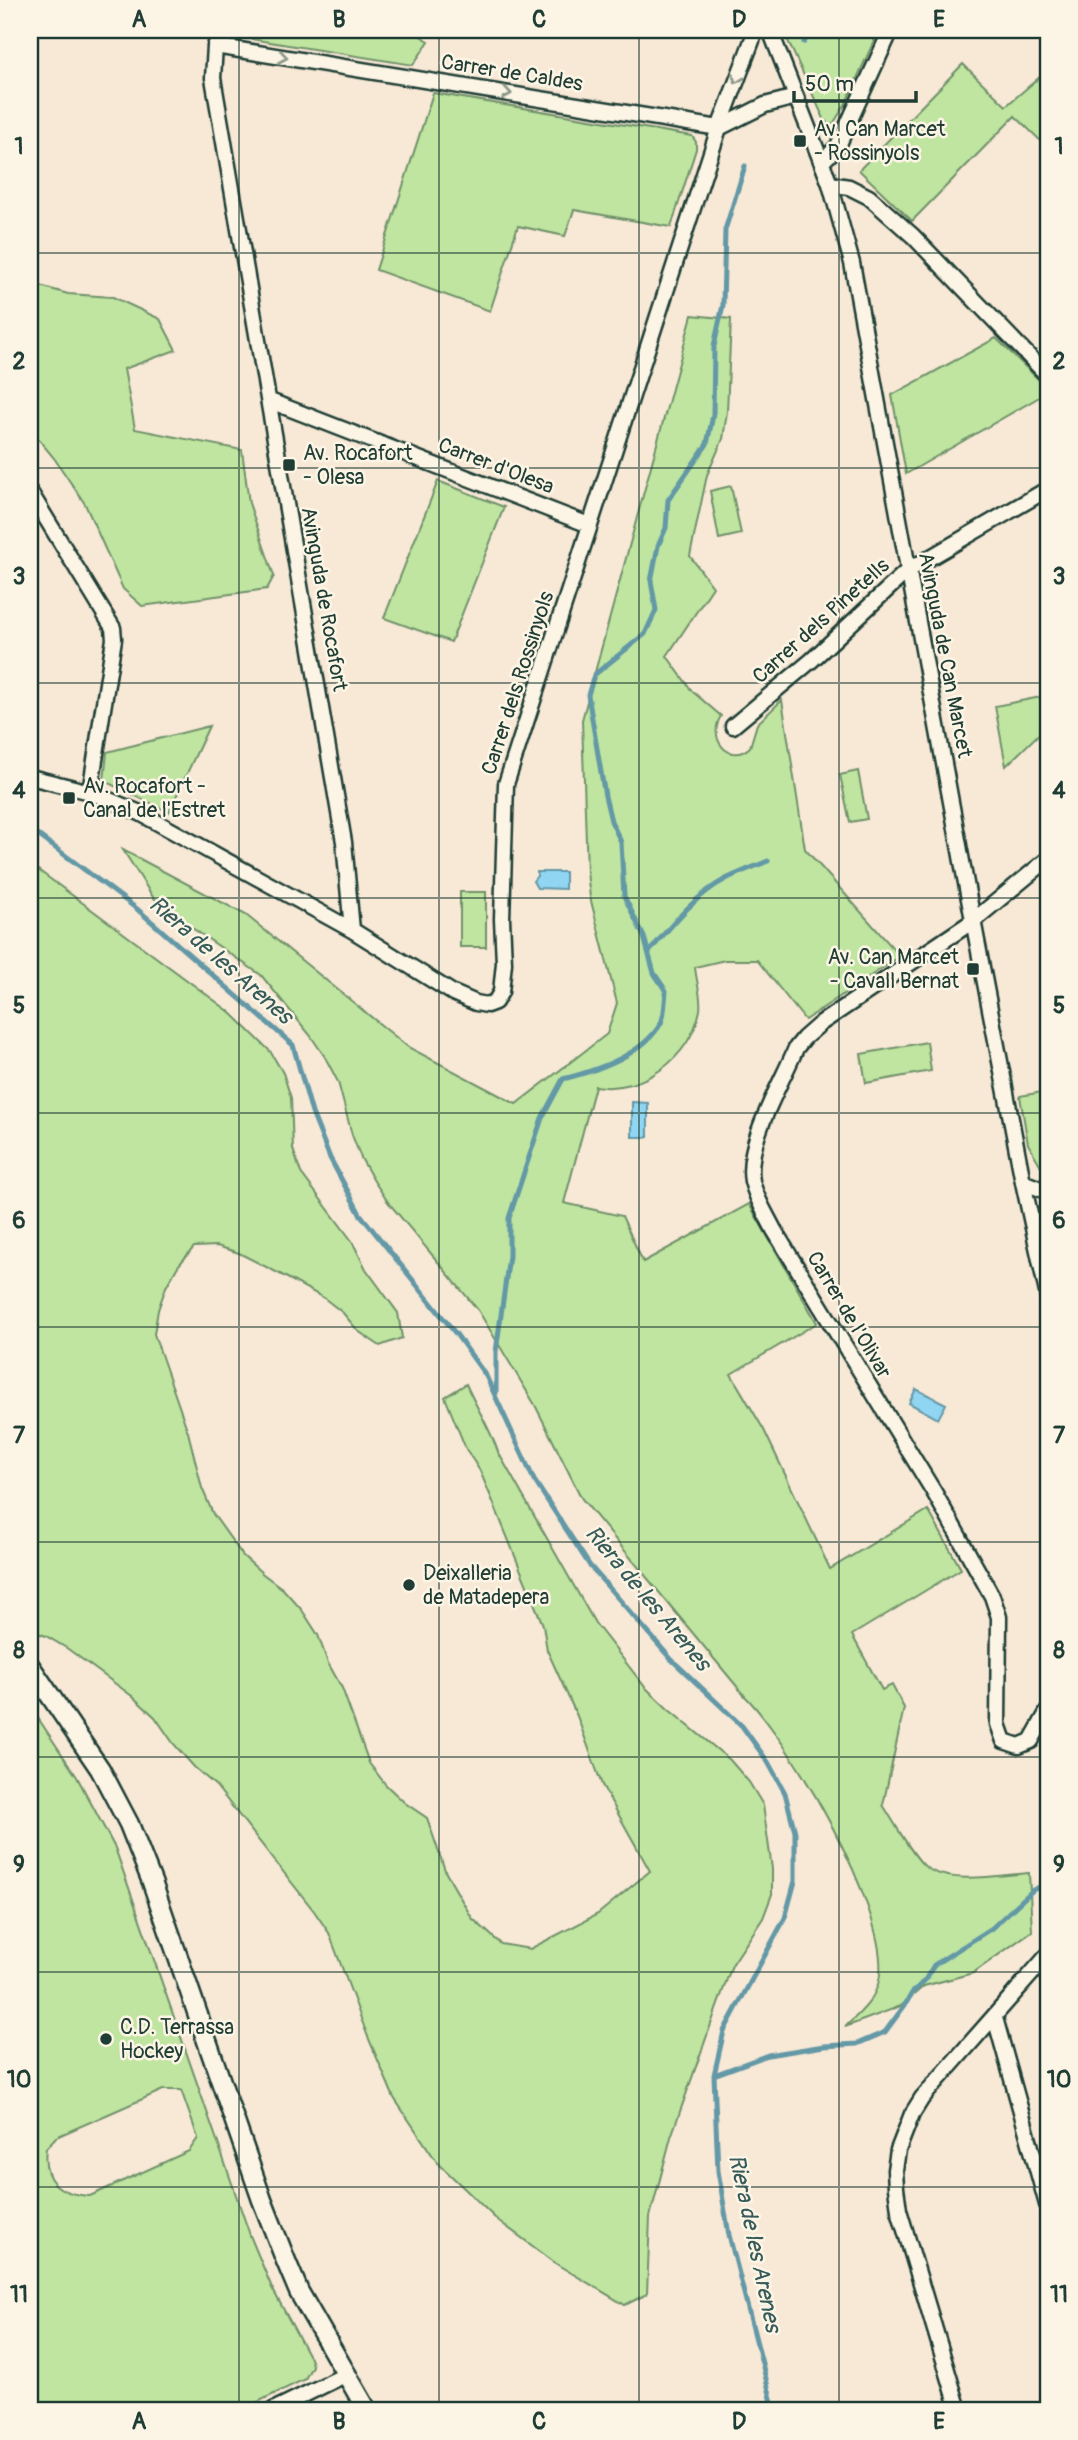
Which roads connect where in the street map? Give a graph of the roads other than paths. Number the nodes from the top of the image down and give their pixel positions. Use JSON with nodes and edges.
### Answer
{"nodes":[{"id":1,"x":223,"y":30,"type":"edge"},
{"id":2,"x":756,"y":30,"type":"edge"},
{"id":3,"x":770,"y":30,"type":"edge"},
{"id":4,"x":891,"y":30,"type":"edge"},
{"id":5,"x":215,"y":46,"type":"junction"},
{"id":6,"x":796,"y":97,"type":"junction"},
{"id":7,"x":719,"y":128,"type":"junction"},
{"id":8,"x":822,"y":162,"type":"junction"},
{"id":9,"x":830,"y":184,"type":"junction"},
{"id":10,"x":1048,"y":376,"type":"edge"},
{"id":11,"x":270,"y":401,"type":"junction"},
{"id":12,"x":1048,"y":489,"type":"edge"},
{"id":13,"x":30,"y":492,"type":"edge"},
{"id":14,"x":589,"y":525,"type":"junction"},
{"id":15,"x":907,"y":571,"type":"junction"},
{"id":16,"x":733,"y":726,"type":"dead end"},
{"id":17,"x":30,"y":777,"type":"edge"},
{"id":18,"x":90,"y":792,"type":"junction"},
{"id":19,"x":1048,"y":859,"type":"edge"},
{"id":20,"x":973,"y":921,"type":"junction"},
{"id":21,"x":352,"y":930,"type":"junction"},
{"id":22,"x":1024,"y":1182,"type":"junction"},
{"id":23,"x":1048,"y":1192,"type":"edge"},
{"id":24,"x":1048,"y":1297,"type":"edge"},
{"id":25,"x":30,"y":1665,"type":"edge"},
{"id":26,"x":1048,"y":1711,"type":"edge"},
{"id":27,"x":1048,"y":1955,"type":"edge"},
{"id":28,"x":995,"y":2018,"type":"junction"},
{"id":29,"x":1048,"y":2208,"type":"edge"},
{"id":30,"x":346,"y":2374,"type":"junction"},
{"id":31,"x":273,"y":2410,"type":"edge"},
{"id":32,"x":367,"y":2410,"type":"edge"},
{"id":33,"x":959,"y":2410,"type":"edge"}],
"edges":[{"from":1,"to":5,"type":"street","name":"Avinguda de Rocafort"},
{"from":2,"to":7,"type":"street","name":"Carrer dels Rossinyols","one_way":true},
{"from":3,"to":6,"type":"street","name":"Avinguda de Can Marcet"},
{"from":4,"to":8,"type":"street"},
{"from":5,"to":7,"type":"street","name":"Carrer de Caldes","one_way":true},
{"from":5,"to":11,"type":"street","name":"Avinguda de Rocafort"},
{"from":6,"to":7,"type":"street"},
{"from":6,"to":8,"type":"street","name":"Avinguda de Can Marcet"},
{"from":7,"to":14,"type":"street","name":"Carrer dels Rossinyols"},
{"from":8,"to":9,"type":"street","name":"Avinguda de Can Marcet"},
{"from":9,"to":10,"type":"street"},
{"from":9,"to":15,"type":"street","name":"Avinguda de Can Marcet"},
{"from":11,"to":14,"type":"street","name":"Carrer d'Olesa"},
{"from":11,"to":21,"type":"street","name":"Avinguda de Rocafort"},
{"from":12,"to":15,"type":"street","name":"Carrer dels Pinetells"},
{"from":13,"to":18,"type":"street"},
{"from":14,"to":21,"type":"street","name":"Carrer dels Rossinyols"},
{"from":15,"to":16,"type":"street","name":"Carrer dels Pinetells"},
{"from":15,"to":20,"type":"street","name":"Avinguda de Can Marcet"},
{"from":17,"to":18,"type":"street","name":"Carrer dels Rossinyols"},
{"from":18,"to":21,"type":"street","name":"Carrer dels Rossinyols"},
{"from":19,"to":20,"type":"street"},
{"from":20,"to":22,"type":"street","name":"Avinguda de Can Marcet"},
{"from":20,"to":26,"type":"street","name":"Carrer de l'Olivar"},
{"from":22,"to":23,"type":"street"},
{"from":22,"to":24,"type":"street","name":"Avinguda de Can Marcet"},
{"from":25,"to":30,"type":"street"},
{"from":27,"to":28,"type":"street"},
{"from":28,"to":29,"type":"street"},
{"from":28,"to":33,"type":"street"},
{"from":30,"to":31,"type":"street"},
{"from":30,"to":32,"type":"street"}]}
